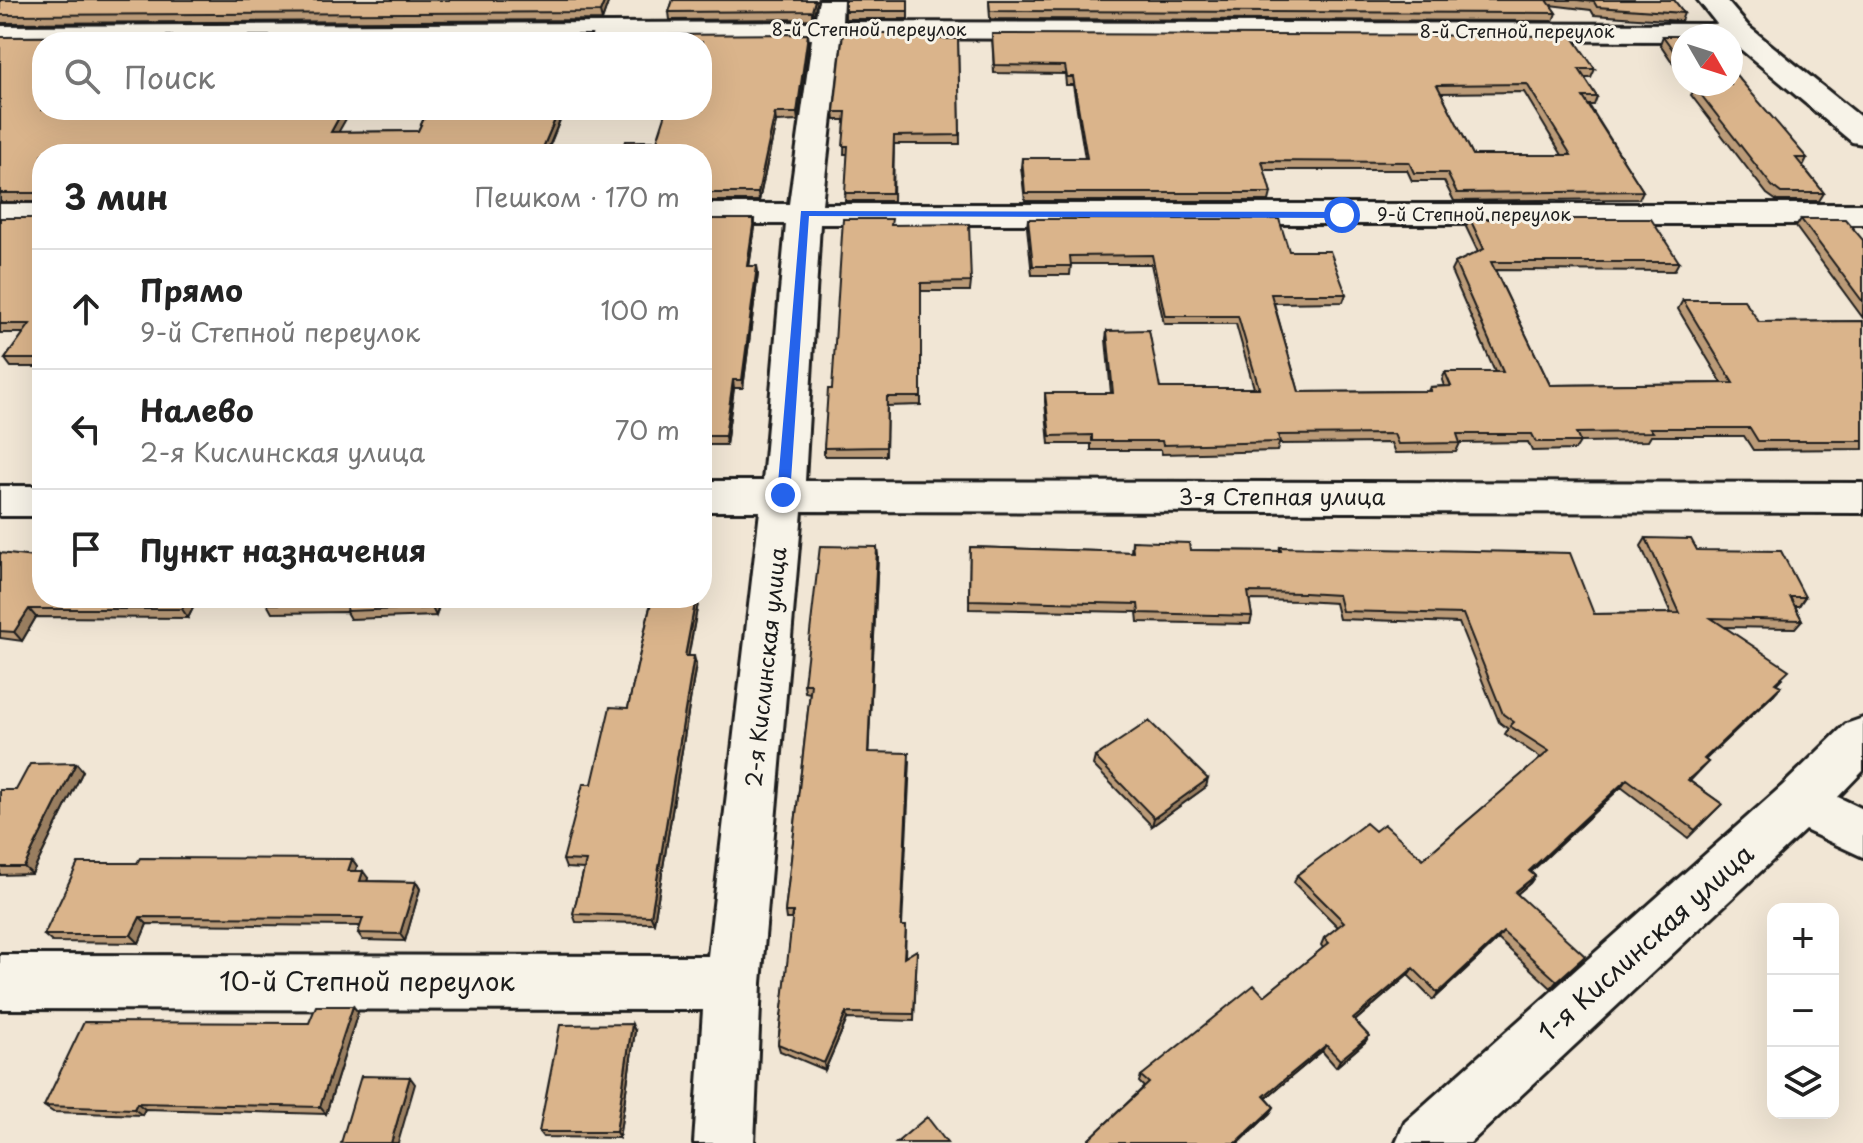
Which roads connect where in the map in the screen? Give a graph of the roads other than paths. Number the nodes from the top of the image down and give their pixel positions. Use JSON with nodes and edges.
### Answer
{"nodes":[{"id":1,"x":1712,"y":0,"type":"edge"},
{"id":2,"x":831,"y":15,"type":"edge"},
{"id":3,"x":1732,"y":24,"type":"edge"},
{"id":4,"x":87,"y":32,"type":"edge"},
{"id":5,"x":1671,"y":32,"type":"edge"},
{"id":6,"x":32,"y":33,"type":"edge"},
{"id":7,"x":0,"y":34,"type":"edge"},
{"id":8,"x":1743,"y":36,"type":"edge"},
{"id":9,"x":1863,"y":135,"type":"edge"},
{"id":10,"x":804,"y":213,"type":"junction"},
{"id":11,"x":0,"y":214,"type":"edge"},
{"id":12,"x":32,"y":214,"type":"edge"},
{"id":13,"x":712,"y":214,"type":"edge"},
{"id":14,"x":1863,"y":214,"type":"edge"},
{"id":15,"x":783,"y":495,"type":"junction"},
{"id":16,"x":712,"y":496,"type":"edge"},
{"id":17,"x":1863,"y":498,"type":"edge"},
{"id":18,"x":0,"y":501,"type":"edge"},
{"id":19,"x":32,"y":501,"type":"edge"},
{"id":20,"x":1863,"y":739,"type":"edge"},
{"id":21,"x":1800,"y":802,"type":"junction"},
{"id":22,"x":1863,"y":834,"type":"edge"},
{"id":23,"x":0,"y":982,"type":"edge"},
{"id":24,"x":733,"y":983,"type":"junction"},
{"id":25,"x":724,"y":1143,"type":"edge"},
{"id":26,"x":1426,"y":1143,"type":"edge"}],
"edges":[{"from":1,"to":3,"type":"street"},
{"from":2,"to":4,"type":"street","name":"8-й Степной переулок"},
{"from":2,"to":5,"type":"street","name":"8-й Степной переулок"},
{"from":2,"to":10,"type":"street","name":"2-я Кислинская улица"},
{"from":6,"to":7,"type":"street","name":"8-й Степной переулок"},
{"from":8,"to":9,"type":"street"},
{"from":10,"to":13,"type":"street","name":"9-й Степной переулок"},
{"from":10,"to":14,"type":"street","name":"9-й Степной переулок"},
{"from":10,"to":15,"type":"street","name":"2-я Кислинская улица"},
{"from":11,"to":12,"type":"street"},
{"from":15,"to":16,"type":"street","name":"3-я Степная улица"},
{"from":15,"to":17,"type":"street","name":"3-я Степная улица"},
{"from":15,"to":24,"type":"street","name":"2-я Кислинская улица"},
{"from":18,"to":19,"type":"street"},
{"from":20,"to":21,"type":"street","name":"1-я Кислинская улица"},
{"from":21,"to":22,"type":"street"},
{"from":21,"to":26,"type":"street","name":"1-я Кислинская улица"},
{"from":23,"to":24,"type":"street","name":"10-й Степной переулок"},
{"from":24,"to":25,"type":"street","name":"2-я Кислинская улица"}]}
